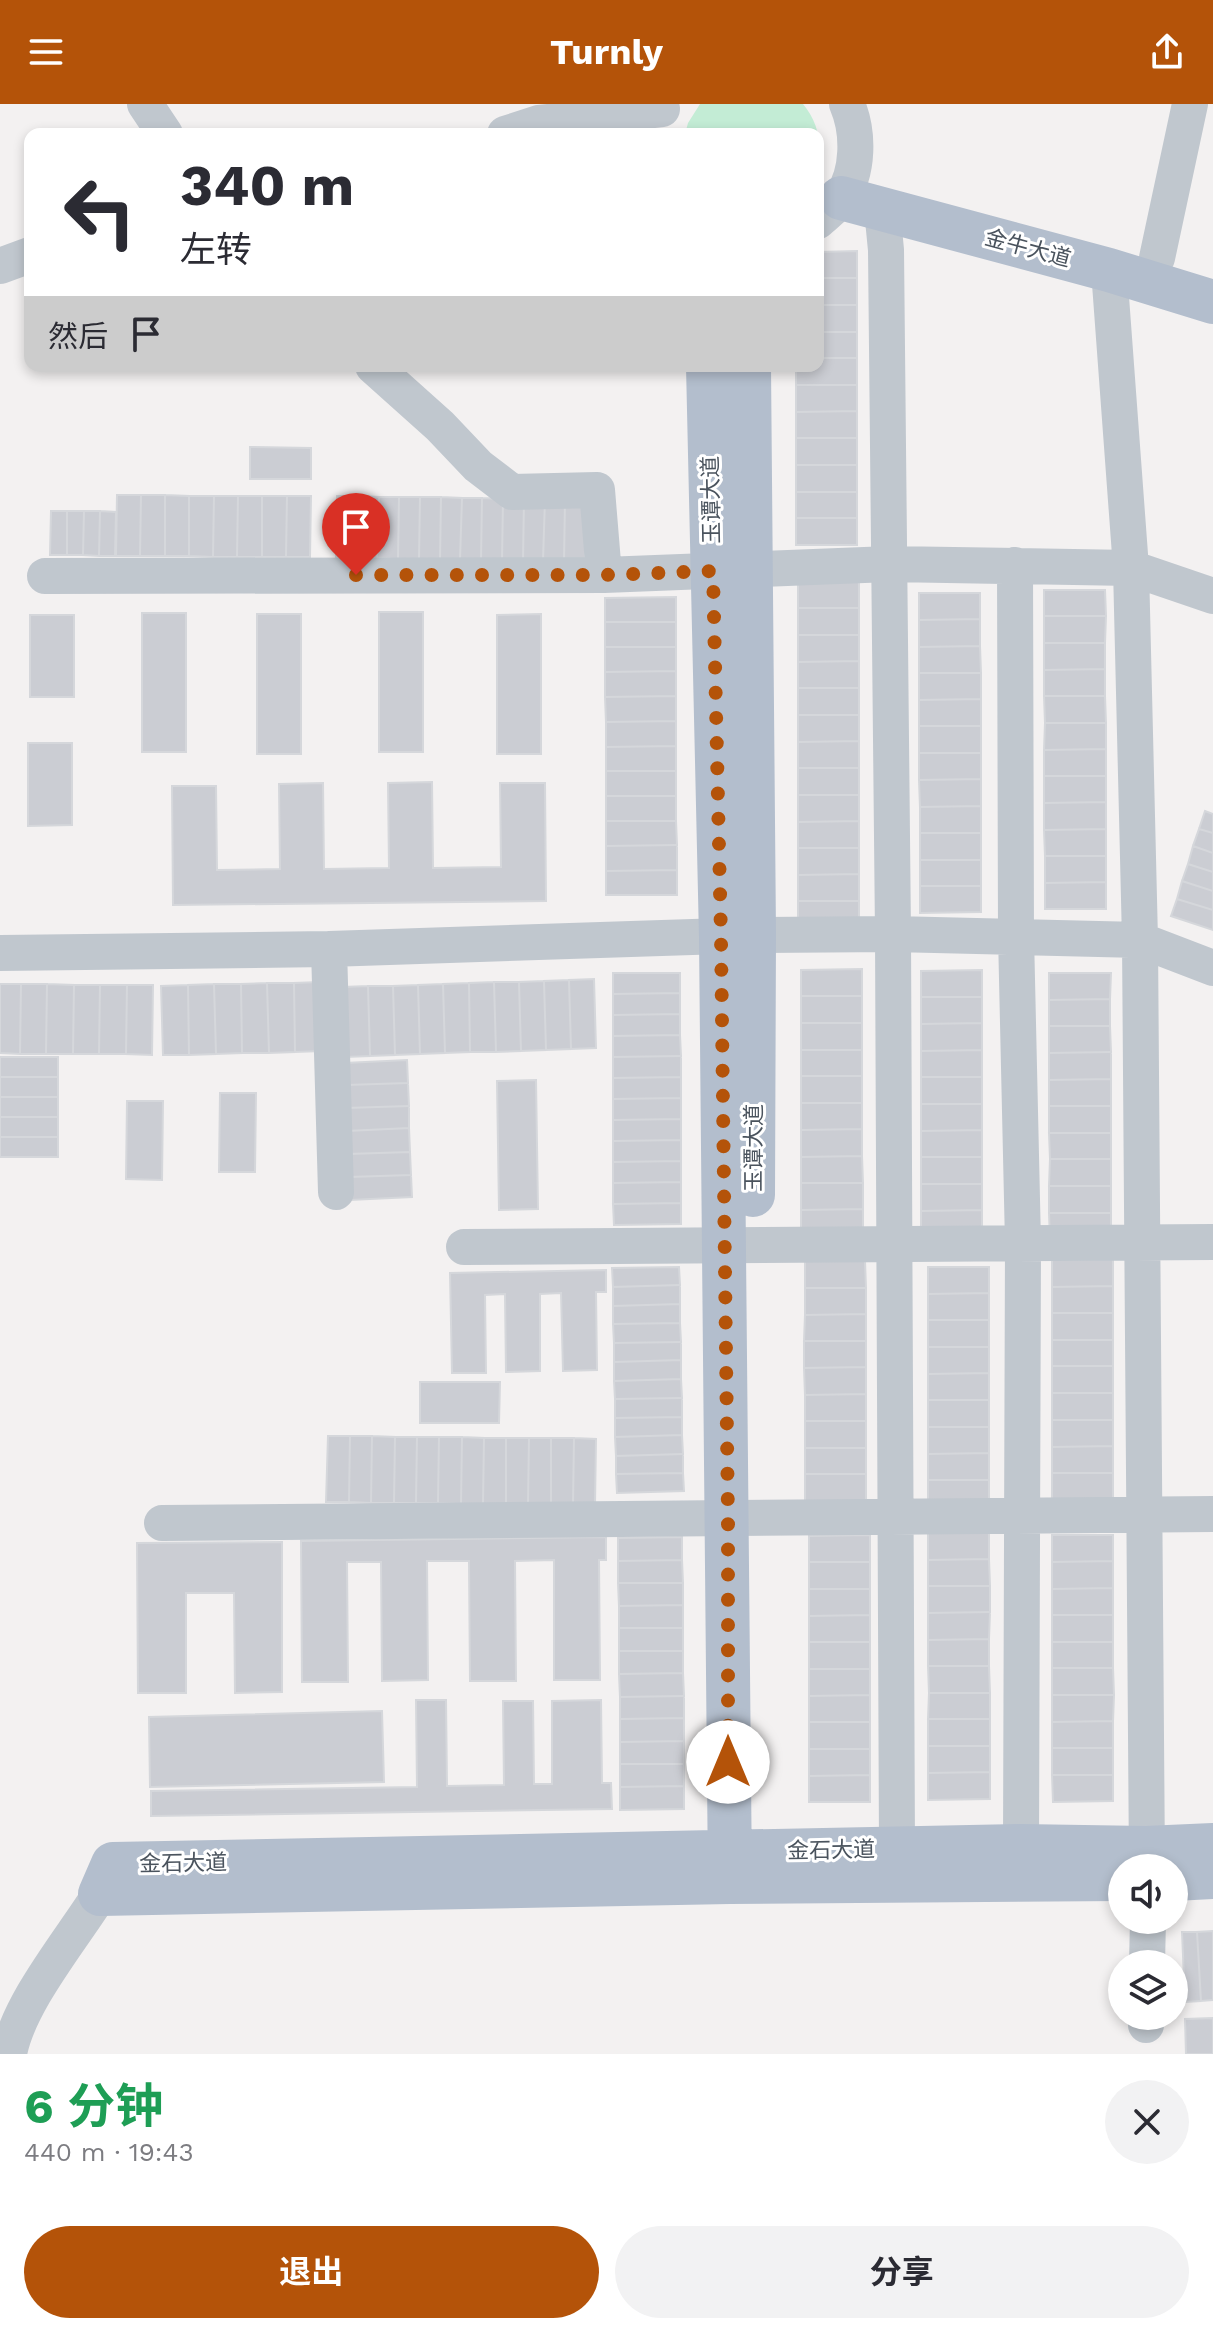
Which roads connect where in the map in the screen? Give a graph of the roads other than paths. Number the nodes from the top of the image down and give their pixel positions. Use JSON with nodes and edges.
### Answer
{"nodes":[{"id":1,"x":145,"y":104,"type":"edge"},
{"id":2,"x":847,"y":104,"type":"edge"},
{"id":3,"x":1190,"y":104,"type":"edge"},
{"id":4,"x":661,"y":116,"type":"edge"},
{"id":5,"x":161,"y":128,"type":"edge"},
{"id":6,"x":524,"y":128,"type":"edge"},
{"id":7,"x":848,"y":201,"type":"edge"},
{"id":8,"x":24,"y":257,"type":"edge"},
{"id":9,"x":1157,"y":258,"type":"junction"},
{"id":10,"x":0,"y":266,"type":"edge"},
{"id":11,"x":1109,"y":270,"type":"junction"},
{"id":12,"x":1213,"y":277,"type":"edge"},
{"id":13,"x":1213,"y":302,"type":"edge"},
{"id":14,"x":380,"y":372,"type":"edge"},
{"id":15,"x":709,"y":372,"type":"edge"},
{"id":16,"x":748,"y":372,"type":"edge"},
{"id":17,"x":890,"y":564,"type":"junction"},
{"id":18,"x":1015,"y":565,"type":"junction"},
{"id":19,"x":1131,"y":568,"type":"junction"},
{"id":20,"x":732,"y":570,"type":"junction"},
{"id":21,"x":604,"y":575,"type":"junction"},
{"id":22,"x":45,"y":576,"type":"dead end"},
{"id":23,"x":1213,"y":596,"type":"edge"},
{"id":24,"x":893,"y":934,"type":"junction"},
{"id":25,"x":1016,"y":935,"type":"junction"},
{"id":26,"x":738,"y":936,"type":"junction"},
{"id":27,"x":1140,"y":940,"type":"junction"},
{"id":28,"x":329,"y":949,"type":"junction"},
{"id":29,"x":0,"y":953,"type":"edge"},
{"id":30,"x":1213,"y":968,"type":"edge"},
{"id":31,"x":336,"y":1192,"type":"dead end"},
{"id":32,"x":1143,"y":1242,"type":"junction"},
{"id":33,"x":1213,"y":1242,"type":"edge"},
{"id":34,"x":1023,"y":1243,"type":"junction"},
{"id":35,"x":894,"y":1244,"type":"junction"},
{"id":36,"x":738,"y":1245,"type":"junction"},
{"id":37,"x":464,"y":1247,"type":"dead end"},
{"id":38,"x":1213,"y":1514,"type":"edge"},
{"id":39,"x":1146,"y":1515,"type":"junction"},
{"id":40,"x":1024,"y":1516,"type":"junction"},
{"id":41,"x":897,"y":1517,"type":"junction"},
{"id":42,"x":743,"y":1518,"type":"junction"},
{"id":43,"x":162,"y":1523,"type":"dead end"},
{"id":44,"x":1213,"y":1845,"type":"edge"},
{"id":45,"x":1021,"y":1846,"type":"junction"},
{"id":46,"x":897,"y":1849,"type":"junction"},
{"id":47,"x":1147,"y":1854,"type":"edge"},
{"id":48,"x":1187,"y":1854,"type":"edge"},
{"id":49,"x":1108,"y":1861,"type":"edge"},
{"id":50,"x":744,"y":1867,"type":"junction"},
{"id":51,"x":1108,"y":1868,"type":"edge"},
{"id":52,"x":1188,"y":1874,"type":"edge"},
{"id":53,"x":1213,"y":1877,"type":"edge"},
{"id":54,"x":100,"y":1894,"type":"joint"},
{"id":55,"x":9,"y":2054,"type":"edge"}],
"edges":[{"from":1,"to":5,"type":"street"},
{"from":2,"to":7,"type":"street"},
{"from":3,"to":9,"type":"street"},
{"from":4,"to":6,"type":"street"},
{"from":7,"to":9,"type":"main road","name":"金牛大道"},
{"from":7,"to":11,"type":"main road","name":"金牛大道"},
{"from":7,"to":17,"type":"street"},
{"from":8,"to":10,"type":"street"},
{"from":9,"to":12,"type":"main road","name":"金牛大道"},
{"from":11,"to":13,"type":"main road","name":"金牛大道"},
{"from":11,"to":19,"type":"street"},
{"from":14,"to":21,"type":"street"},
{"from":15,"to":20,"type":"main road","name":"玉谭大道"},
{"from":16,"to":20,"type":"main road","name":"玉谭大道"},
{"from":17,"to":18,"type":"street"},
{"from":17,"to":20,"type":"street"},
{"from":17,"to":24,"type":"street"},
{"from":18,"to":19,"type":"street"},
{"from":18,"to":25,"type":"street"},
{"from":19,"to":23,"type":"street"},
{"from":19,"to":27,"type":"street"},
{"from":20,"to":21,"type":"street"},
{"from":20,"to":26,"type":"main road","name":"玉谭大道"},
{"from":21,"to":22,"type":"street"},
{"from":24,"to":25,"type":"street"},
{"from":24,"to":26,"type":"street"},
{"from":24,"to":35,"type":"street"},
{"from":25,"to":27,"type":"street"},
{"from":25,"to":34,"type":"street"},
{"from":26,"to":28,"type":"street"},
{"from":26,"to":36,"type":"main road","name":"玉谭大道"},
{"from":27,"to":30,"type":"street"},
{"from":27,"to":32,"type":"street"},
{"from":28,"to":29,"type":"street"},
{"from":28,"to":31,"type":"street"},
{"from":32,"to":33,"type":"street"},
{"from":32,"to":34,"type":"street"},
{"from":32,"to":39,"type":"street"},
{"from":34,"to":35,"type":"street"},
{"from":34,"to":40,"type":"street"},
{"from":35,"to":36,"type":"street"},
{"from":35,"to":41,"type":"street"},
{"from":36,"to":37,"type":"street"},
{"from":36,"to":42,"type":"main road","name":"玉谭大道"},
{"from":38,"to":39,"type":"street"},
{"from":39,"to":40,"type":"street"},
{"from":39,"to":47,"type":"street"},
{"from":40,"to":41,"type":"street"},
{"from":40,"to":45,"type":"street"},
{"from":41,"to":42,"type":"street"},
{"from":41,"to":46,"type":"street"},
{"from":42,"to":43,"type":"street"},
{"from":42,"to":50,"type":"main road","name":"玉谭大道"},
{"from":44,"to":48,"type":"main road","name":"金石大道"},
{"from":45,"to":46,"type":"main road","name":"金石大道"},
{"from":45,"to":49,"type":"main road","name":"金石大道"},
{"from":46,"to":50,"type":"main road","name":"金石大道"},
{"from":50,"to":51,"type":"main road","name":"金石大道"},
{"from":50,"to":54,"type":"main road","name":"金石大道"},
{"from":52,"to":53,"type":"main road","name":"金石大道"},
{"from":54,"to":55,"type":"street"}]}
